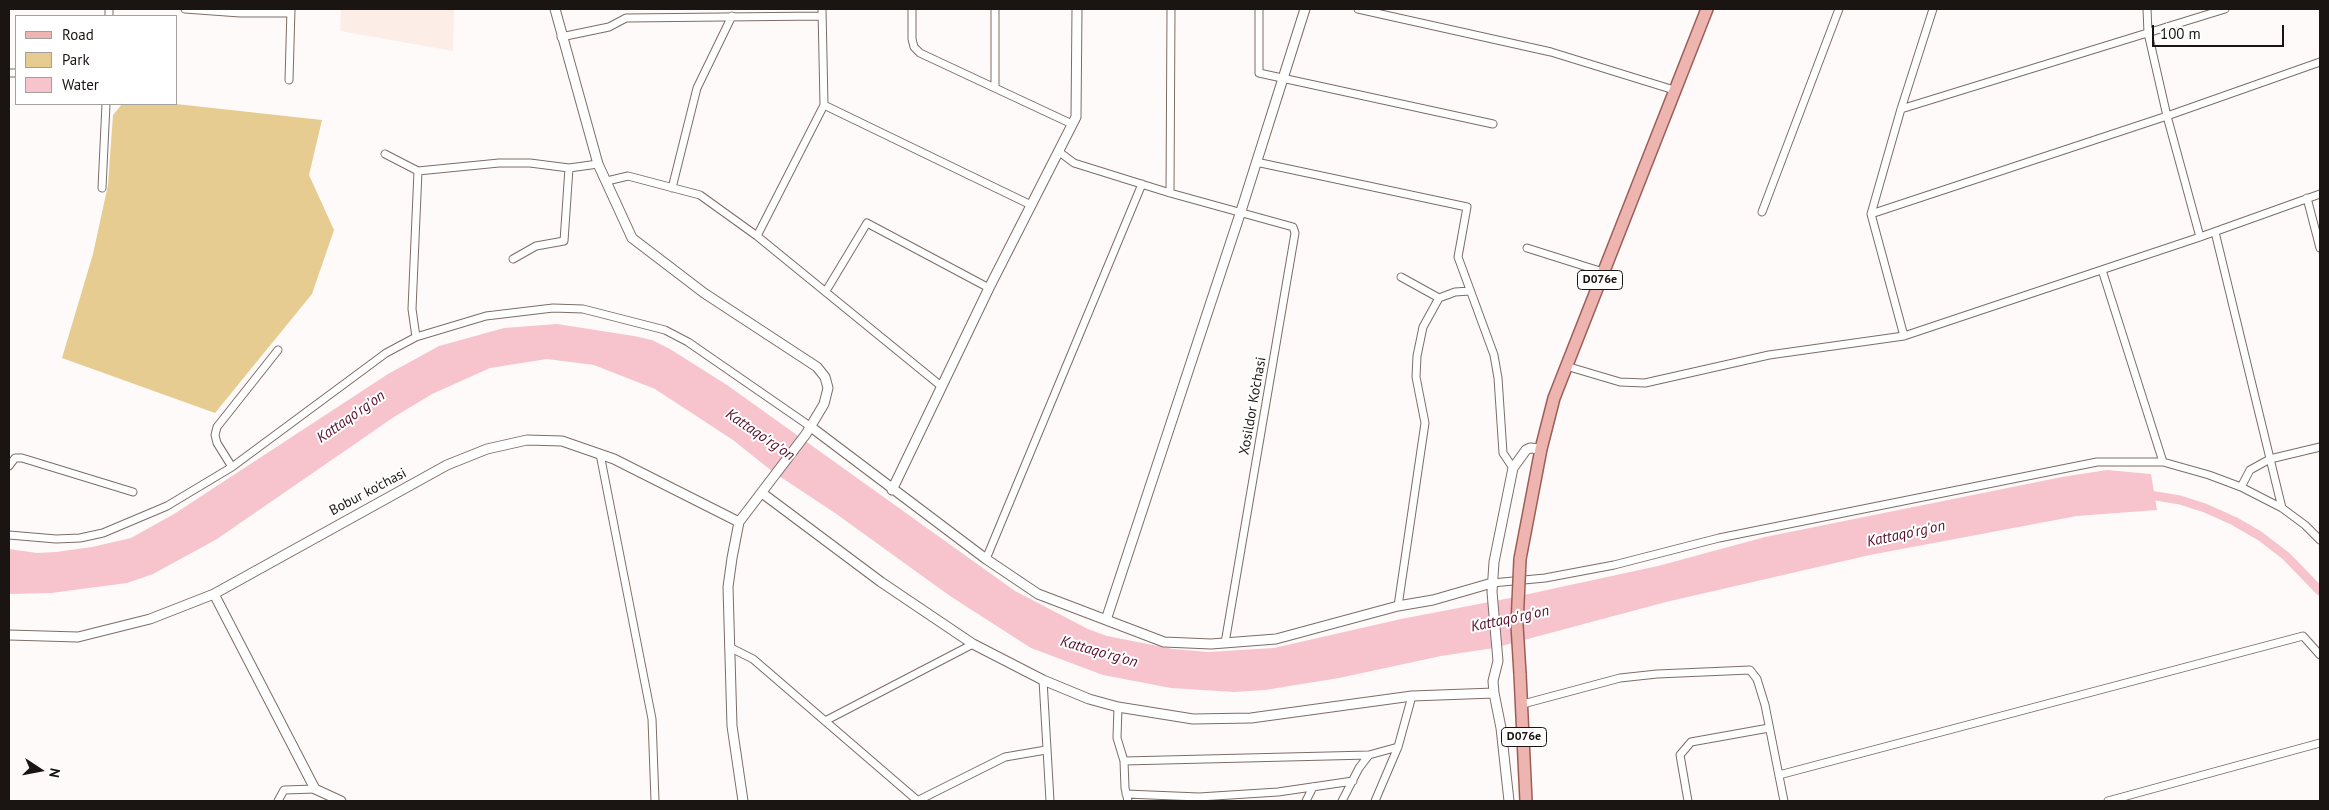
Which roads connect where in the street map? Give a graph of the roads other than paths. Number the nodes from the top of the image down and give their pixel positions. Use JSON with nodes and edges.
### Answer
{"nodes":[{"id":1,"x":185,"y":9,"type":"edge"},
{"id":2,"x":555,"y":9,"type":"edge"},
{"id":3,"x":912,"y":9,"type":"edge"},
{"id":4,"x":995,"y":9,"type":"edge"},
{"id":5,"x":1077,"y":9,"type":"edge"},
{"id":6,"x":1171,"y":9,"type":"edge"},
{"id":7,"x":1259,"y":9,"type":"edge"},
{"id":8,"x":1304,"y":9,"type":"edge"},
{"id":9,"x":1358,"y":9,"type":"edge"},
{"id":10,"x":1707,"y":9,"type":"edge"},
{"id":11,"x":1839,"y":9,"type":"edge"},
{"id":12,"x":1933,"y":9,"type":"edge"},
{"id":13,"x":2147,"y":9,"type":"edge"},
{"id":14,"x":2225,"y":9,"type":"edge"},
{"id":15,"x":291,"y":11,"type":"edge"},
{"id":16,"x":822,"y":12,"type":"edge"},
{"id":17,"x":732,"y":16,"type":"junction"},
{"id":18,"x":2148,"y":33,"type":"junction"},
{"id":19,"x":561,"y":37,"type":"junction"},
{"id":20,"x":2320,"y":62,"type":"edge"},
{"id":21,"x":1282,"y":77,"type":"junction"},
{"id":22,"x":289,"y":80,"type":"dead end"},
{"id":23,"x":995,"y":88,"type":"junction"},
{"id":24,"x":1674,"y":90,"type":"junction"},
{"id":25,"x":106,"y":105,"type":"edge"},
{"id":26,"x":824,"y":105,"type":"junction"},
{"id":27,"x":1901,"y":109,"type":"junction"},
{"id":28,"x":2167,"y":116,"type":"junction"},
{"id":29,"x":1072,"y":124,"type":"junction"},
{"id":30,"x":1493,"y":124,"type":"dead end"},
{"id":31,"x":1058,"y":151,"type":"junction"},
{"id":32,"x":385,"y":154,"type":"dead end"},
{"id":33,"x":1256,"y":162,"type":"junction"},
{"id":34,"x":598,"y":164,"type":"junction"},
{"id":35,"x":569,"y":168,"type":"junction"},
{"id":36,"x":418,"y":171,"type":"junction"},
{"id":37,"x":607,"y":181,"type":"junction"},
{"id":38,"x":1142,"y":184,"type":"junction"},
{"id":39,"x":102,"y":188,"type":"dead end"},
{"id":40,"x":672,"y":188,"type":"junction"},
{"id":41,"x":1170,"y":193,"type":"junction"},
{"id":42,"x":2320,"y":194,"type":"edge"},
{"id":43,"x":2307,"y":198,"type":"junction"},
{"id":44,"x":1031,"y":205,"type":"junction"},
{"id":45,"x":1241,"y":211,"type":"junction"},
{"id":46,"x":1762,"y":212,"type":"dead end"},
{"id":47,"x":1871,"y":214,"type":"junction"},
{"id":48,"x":2215,"y":232,"type":"junction"},
{"id":49,"x":757,"y":236,"type":"junction"},
{"id":50,"x":2200,"y":237,"type":"junction"},
{"id":51,"x":1527,"y":248,"type":"dead end"},
{"id":52,"x":2320,"y":248,"type":"edge"},
{"id":53,"x":513,"y":259,"type":"dead end"},
{"id":54,"x":2102,"y":270,"type":"junction"},
{"id":55,"x":1603,"y":272,"type":"junction"},
{"id":56,"x":1401,"y":277,"type":"dead end"},
{"id":57,"x":989,"y":288,"type":"junction"},
{"id":58,"x":826,"y":291,"type":"junction"},
{"id":59,"x":1470,"y":291,"type":"junction"},
{"id":60,"x":1439,"y":298,"type":"junction"},
{"id":61,"x":1904,"y":336,"type":"junction"},
{"id":62,"x":416,"y":337,"type":"junction"},
{"id":63,"x":278,"y":350,"type":"dead end"},
{"id":64,"x":1566,"y":366,"type":"junction"},
{"id":65,"x":941,"y":386,"type":"junction"},
{"id":66,"x":808,"y":431,"type":"junction"},
{"id":67,"x":2320,"y":448,"type":"edge"},
{"id":68,"x":1541,"y":449,"type":"junction"},
{"id":69,"x":600,"y":454,"type":"junction"},
{"id":70,"x":2270,"y":459,"type":"junction"},
{"id":71,"x":2163,"y":462,"type":"junction"},
{"id":72,"x":9,"y":466,"type":"edge"},
{"id":73,"x":232,"y":467,"type":"junction"},
{"id":74,"x":1513,"y":468,"type":"junction"},
{"id":75,"x":2241,"y":487,"type":"junction"},
{"id":76,"x":892,"y":490,"type":"junction"},
{"id":77,"x":133,"y":492,"type":"dead end"},
{"id":78,"x":762,"y":493,"type":"junction"},
{"id":79,"x":2282,"y":508,"type":"junction"},
{"id":80,"x":739,"y":522,"type":"junction"},
{"id":81,"x":9,"y":534,"type":"edge"},
{"id":82,"x":2320,"y":540,"type":"edge"},
{"id":83,"x":986,"y":560,"type":"junction"},
{"id":84,"x":1492,"y":588,"type":"junction"},
{"id":85,"x":214,"y":594,"type":"junction"},
{"id":86,"x":1398,"y":606,"type":"junction"},
{"id":87,"x":1106,"y":620,"type":"junction"},
{"id":88,"x":9,"y":635,"type":"edge"},
{"id":89,"x":1225,"y":643,"type":"junction"},
{"id":90,"x":973,"y":644,"type":"junction"},
{"id":91,"x":729,"y":647,"type":"junction"},
{"id":92,"x":2320,"y":655,"type":"edge"},
{"id":93,"x":1043,"y":680,"type":"junction"},
{"id":94,"x":1494,"y":693,"type":"junction"},
{"id":95,"x":1412,"y":696,"type":"junction"},
{"id":96,"x":1523,"y":704,"type":"junction"},
{"id":97,"x":1118,"y":707,"type":"junction"},
{"id":98,"x":825,"y":721,"type":"junction"},
{"id":99,"x":1769,"y":728,"type":"junction"},
{"id":100,"x":2320,"y":743,"type":"edge"},
{"id":101,"x":1398,"y":747,"type":"junction"},
{"id":102,"x":1046,"y":750,"type":"junction"},
{"id":103,"x":1369,"y":754,"type":"junction"},
{"id":104,"x":1124,"y":761,"type":"junction"},
{"id":105,"x":1779,"y":775,"type":"junction"},
{"id":106,"x":1353,"y":780,"type":"junction"},
{"id":107,"x":1313,"y":787,"type":"junction"},
{"id":108,"x":315,"y":789,"type":"junction"},
{"id":109,"x":1127,"y":798,"type":"edge"},
{"id":110,"x":278,"y":801,"type":"edge"},
{"id":111,"x":341,"y":801,"type":"edge"},
{"id":112,"x":655,"y":801,"type":"edge"},
{"id":113,"x":743,"y":801,"type":"edge"},
{"id":114,"x":918,"y":801,"type":"edge"},
{"id":115,"x":1050,"y":801,"type":"edge"},
{"id":116,"x":1306,"y":801,"type":"edge"},
{"id":117,"x":1342,"y":801,"type":"edge"},
{"id":118,"x":1375,"y":801,"type":"edge"},
{"id":119,"x":1509,"y":801,"type":"edge"},
{"id":120,"x":1526,"y":801,"type":"edge"},
{"id":121,"x":1688,"y":801,"type":"edge"},
{"id":122,"x":1784,"y":801,"type":"edge"},
{"id":123,"x":2108,"y":801,"type":"edge"}],
"edges":[{"from":1,"to":15,"type":"street"},
{"from":2,"to":19,"type":"street"},
{"from":3,"to":23,"type":"street"},
{"from":4,"to":23,"type":"street"},
{"from":5,"to":29,"type":"street"},
{"from":6,"to":41,"type":"street"},
{"from":7,"to":21,"type":"street"},
{"from":8,"to":21,"type":"street"},
{"from":9,"to":24,"type":"street"},
{"from":10,"to":24,"type":"main road","number":"D076e"},
{"from":11,"to":46,"type":"street"},
{"from":12,"to":27,"type":"street"},
{"from":13,"to":18,"type":"street"},
{"from":14,"to":18,"type":"street"},
{"from":15,"to":22,"type":"street"},
{"from":16,"to":17,"type":"street"},
{"from":16,"to":26,"type":"street"},
{"from":17,"to":19,"type":"street"},
{"from":17,"to":40,"type":"street"},
{"from":18,"to":27,"type":"street"},
{"from":18,"to":28,"type":"street"},
{"from":19,"to":34,"type":"street"},
{"from":20,"to":28,"type":"street"},
{"from":21,"to":30,"type":"street"},
{"from":21,"to":33,"type":"street"},
{"from":23,"to":29,"type":"street"},
{"from":24,"to":55,"type":"main road","number":"D076e"},
{"from":25,"to":39,"type":"street"},
{"from":26,"to":44,"type":"street"},
{"from":26,"to":49,"type":"street"},
{"from":27,"to":47,"type":"street"},
{"from":28,"to":47,"type":"street"},
{"from":28,"to":50,"type":"street"},
{"from":29,"to":31,"type":"street"},
{"from":31,"to":38,"type":"street"},
{"from":31,"to":44,"type":"street"},
{"from":32,"to":36,"type":"street"},
{"from":33,"to":45,"type":"street"},
{"from":33,"to":59,"type":"street"},
{"from":34,"to":35,"type":"street"},
{"from":34,"to":37,"type":"street"},
{"from":35,"to":36,"type":"street"},
{"from":35,"to":53,"type":"street"},
{"from":36,"to":62,"type":"street"},
{"from":37,"to":40,"type":"street"},
{"from":37,"to":66,"type":"street"},
{"from":38,"to":41,"type":"street"},
{"from":38,"to":83,"type":"street"},
{"from":40,"to":49,"type":"street"},
{"from":41,"to":45,"type":"street"},
{"from":42,"to":43,"type":"street"},
{"from":43,"to":48,"type":"street"},
{"from":43,"to":52,"type":"street"},
{"from":44,"to":57,"type":"street"},
{"from":45,"to":87,"type":"street"},
{"from":45,"to":89,"type":"street","name":"Xosildor Ko’chasi"},
{"from":47,"to":61,"type":"street"},
{"from":48,"to":50,"type":"street"},
{"from":48,"to":70,"type":"street"},
{"from":49,"to":58,"type":"street"},
{"from":50,"to":54,"type":"street"},
{"from":51,"to":55,"type":"street"},
{"from":54,"to":61,"type":"street"},
{"from":54,"to":71,"type":"street"},
{"from":55,"to":64,"type":"main road","number":"D076e"},
{"from":56,"to":60,"type":"street"},
{"from":57,"to":58,"type":"street"},
{"from":57,"to":65,"type":"street"},
{"from":58,"to":65,"type":"street"},
{"from":59,"to":60,"type":"street"},
{"from":59,"to":74,"type":"street"},
{"from":60,"to":86,"type":"street"},
{"from":61,"to":64,"type":"street"},
{"from":62,"to":66,"type":"street"},
{"from":62,"to":73,"type":"street"},
{"from":63,"to":73,"type":"street"},
{"from":64,"to":68,"type":"main road","number":"D076e"},
{"from":65,"to":76,"type":"street"},
{"from":66,"to":76,"type":"street"},
{"from":66,"to":78,"type":"street"},
{"from":67,"to":70,"type":"street"},
{"from":68,"to":74,"type":"street"},
{"from":68,"to":96,"type":"main road","number":"D076e","bridge":true},
{"from":69,"to":80,"type":"street","name":"Bobur ko'chasi"},
{"from":69,"to":85,"type":"street","name":"Bobur ko'chasi"},
{"from":69,"to":112,"type":"street"},
{"from":70,"to":75,"type":"street"},
{"from":70,"to":79,"type":"street"},
{"from":71,"to":75,"type":"street"},
{"from":71,"to":84,"type":"street"},
{"from":72,"to":77,"type":"street"},
{"from":73,"to":81,"type":"street"},
{"from":74,"to":84,"type":"street"},
{"from":75,"to":79,"type":"street"},
{"from":76,"to":83,"type":"street"},
{"from":78,"to":80,"type":"street"},
{"from":78,"to":90,"type":"street"},
{"from":79,"to":82,"type":"street"},
{"from":80,"to":91,"type":"street"},
{"from":83,"to":87,"type":"street"},
{"from":84,"to":86,"type":"street"},
{"from":84,"to":94,"type":"street"},
{"from":85,"to":88,"type":"street","name":"Bobur ko'chasi"},
{"from":85,"to":108,"type":"street"},
{"from":86,"to":89,"type":"street"},
{"from":87,"to":89,"type":"street"},
{"from":90,"to":93,"type":"street"},
{"from":90,"to":98,"type":"street"},
{"from":91,"to":98,"type":"street"},
{"from":91,"to":113,"type":"street"},
{"from":92,"to":105,"type":"street"},
{"from":93,"to":97,"type":"street"},
{"from":93,"to":102,"type":"street"},
{"from":94,"to":95,"type":"street"},
{"from":94,"to":119,"type":"street"},
{"from":95,"to":97,"type":"street"},
{"from":95,"to":101,"type":"street"},
{"from":96,"to":99,"type":"street"},
{"from":96,"to":120,"type":"main road","number":"D076e"},
{"from":97,"to":104,"type":"street"},
{"from":98,"to":114,"type":"street"},
{"from":99,"to":105,"type":"street"},
{"from":99,"to":121,"type":"street"},
{"from":100,"to":123,"type":"street"},
{"from":101,"to":103,"type":"street"},
{"from":101,"to":118,"type":"street"},
{"from":102,"to":114,"type":"street"},
{"from":102,"to":115,"type":"street"},
{"from":103,"to":104,"type":"street"},
{"from":103,"to":106,"type":"street"},
{"from":104,"to":109,"type":"street"},
{"from":105,"to":122,"type":"street"},
{"from":106,"to":107,"type":"street"},
{"from":106,"to":117,"type":"street"},
{"from":107,"to":109,"type":"street"},
{"from":107,"to":116,"type":"street"},
{"from":108,"to":110,"type":"street"},
{"from":108,"to":111,"type":"street"}]}
